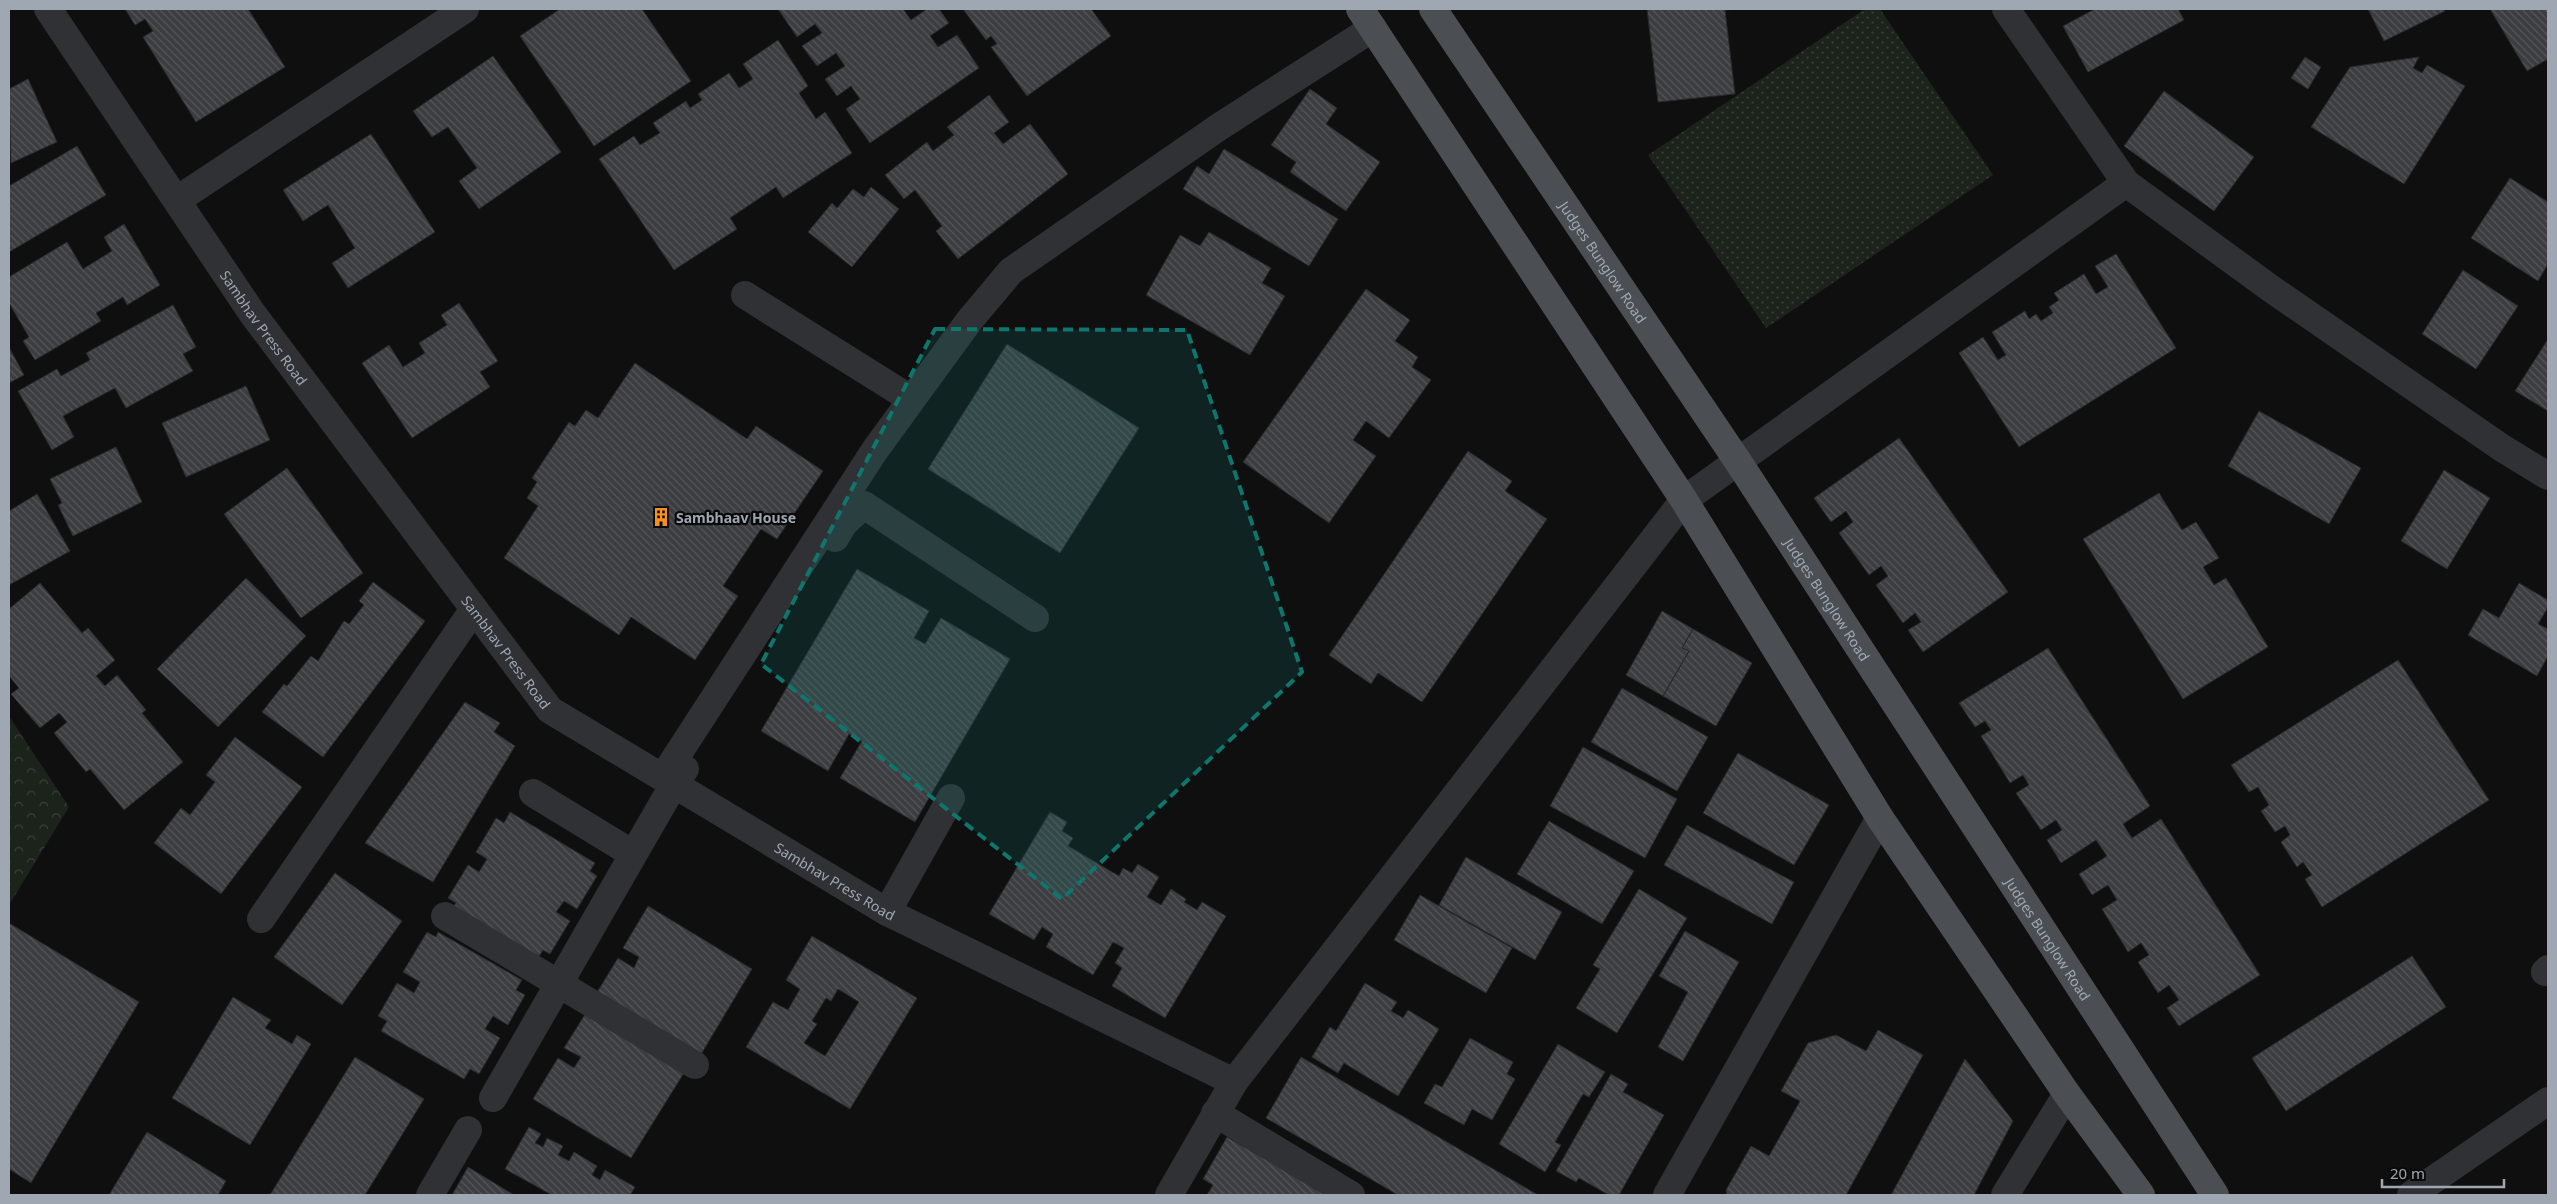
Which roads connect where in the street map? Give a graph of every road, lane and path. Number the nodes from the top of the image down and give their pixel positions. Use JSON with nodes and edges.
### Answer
{"nodes":[{"id":1,"x":48,"y":9,"type":"edge"},
{"id":2,"x":465,"y":9,"type":"edge"},
{"id":3,"x":1433,"y":9,"type":"edge"},
{"id":4,"x":2006,"y":9,"type":"edge"},
{"id":5,"x":1367,"y":18,"type":"edge"},
{"id":6,"x":2126,"y":183,"type":"junction"},
{"id":7,"x":177,"y":200,"type":"junction"},
{"id":8,"x":745,"y":294,"type":"dead end"},
{"id":9,"x":911,"y":399,"type":"junction"},
{"id":10,"x":1739,"y":463,"type":"junction"},
{"id":11,"x":2548,"y":476,"type":"edge"},
{"id":12,"x":1684,"y":500,"type":"junction"},
{"id":13,"x":474,"y":609,"type":"junction"},
{"id":14,"x":1034,"y":618,"type":"dead end"},
{"id":15,"x":668,"y":781,"type":"junction"},
{"id":16,"x":533,"y":793,"type":"dead end"},
{"id":17,"x":951,"y":798,"type":"dead end"},
{"id":18,"x":1880,"y":818,"type":"junction"},
{"id":19,"x":633,"y":854,"type":"junction"},
{"id":20,"x":887,"y":912,"type":"junction"},
{"id":21,"x":445,"y":916,"type":"dead end"},
{"id":22,"x":261,"y":919,"type":"dead end"},
{"id":23,"x":559,"y":983,"type":"junction"},
{"id":24,"x":694,"y":1065,"type":"dead end"},
{"id":25,"x":1234,"y":1082,"type":"junction"},
{"id":26,"x":2067,"y":1094,"type":"junction"},
{"id":27,"x":493,"y":1098,"type":"dead end"},
{"id":28,"x":2548,"y":1101,"type":"edge"},
{"id":29,"x":1215,"y":1113,"type":"junction"},
{"id":30,"x":468,"y":1130,"type":"dead end"},
{"id":31,"x":1345,"y":1194,"type":"edge"},
{"id":32,"x":430,"y":1195,"type":"edge"},
{"id":33,"x":1169,"y":1195,"type":"edge"},
{"id":34,"x":1667,"y":1195,"type":"edge"},
{"id":35,"x":2005,"y":1195,"type":"edge"},
{"id":36,"x":2141,"y":1195,"type":"edge"},
{"id":37,"x":2215,"y":1195,"type":"edge"},
{"id":38,"x":2411,"y":1195,"type":"edge"}],
"edges":[{"from":1,"to":7,"type":"street","name":"Sambhav Press Road"},
{"from":2,"to":7,"type":"street"},
{"from":3,"to":10,"type":"main road","name":"Judges Bunglow Road"},
{"from":4,"to":6,"type":"street"},
{"from":5,"to":9,"type":"street"},
{"from":5,"to":12,"type":"main road"},
{"from":6,"to":10,"type":"street"},
{"from":6,"to":11,"type":"street"},
{"from":7,"to":13,"type":"street","name":"Sambhav Press Road"},
{"from":8,"to":9,"type":"street"},
{"from":9,"to":15,"type":"street"},
{"from":10,"to":12,"type":"street"},
{"from":10,"to":37,"type":"main road","name":"Judges Bunglow Road"},
{"from":12,"to":18,"type":"main road"},
{"from":12,"to":25,"type":"street"},
{"from":13,"to":15,"type":"street","name":"Sambhav Press Road"},
{"from":13,"to":22,"type":"street"},
{"from":14,"to":15,"type":"street"},
{"from":15,"to":19,"type":"street"},
{"from":15,"to":20,"type":"street","name":"Sambhav Press Road"},
{"from":16,"to":19,"type":"street"},
{"from":17,"to":20,"type":"street"},
{"from":18,"to":26,"type":"main road"},
{"from":18,"to":34,"type":"street"},
{"from":19,"to":23,"type":"street"},
{"from":20,"to":25,"type":"street","name":"Sambhav Press Road"},
{"from":21,"to":23,"type":"street"},
{"from":23,"to":24,"type":"street"},
{"from":23,"to":27,"type":"street"},
{"from":25,"to":29,"type":"street"},
{"from":26,"to":35,"type":"street"},
{"from":26,"to":36,"type":"main road"},
{"from":28,"to":38,"type":"street"},
{"from":29,"to":31,"type":"street"},
{"from":29,"to":33,"type":"street"},
{"from":30,"to":32,"type":"street"}]}
